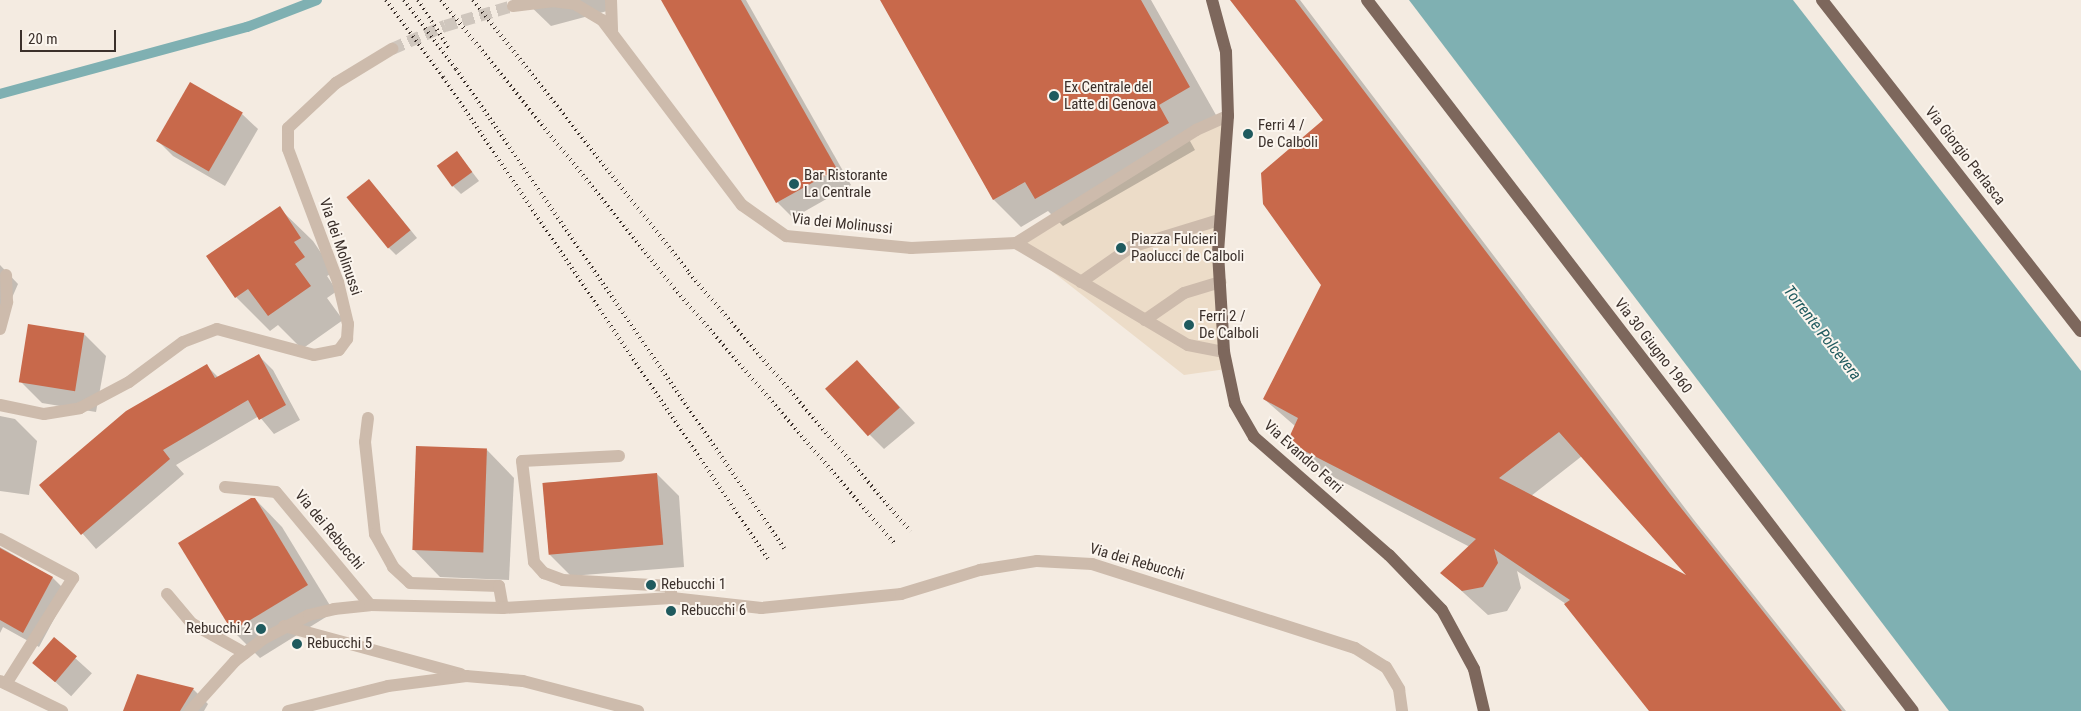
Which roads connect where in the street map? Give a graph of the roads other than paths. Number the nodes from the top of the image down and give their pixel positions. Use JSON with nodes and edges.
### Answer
{"nodes":[{"id":1,"x":612,"y":0,"type":"edge"},
{"id":2,"x":1212,"y":0,"type":"edge"},
{"id":3,"x":1367,"y":0,"type":"edge"},
{"id":4,"x":1822,"y":0,"type":"edge"},
{"id":5,"x":513,"y":6,"type":"tunnel mouth"},
{"id":6,"x":612,"y":31,"type":"junction"},
{"id":7,"x":392,"y":49,"type":"tunnel mouth"},
{"id":8,"x":1228,"y":116,"type":"junction"},
{"id":9,"x":1219,"y":220,"type":"junction"},
{"id":10,"x":1016,"y":243,"type":"junction"},
{"id":11,"x":6,"y":275,"type":"dead end"},
{"id":12,"x":1081,"y":282,"type":"junction"},
{"id":13,"x":1220,"y":282,"type":"junction"},
{"id":14,"x":1145,"y":320,"type":"junction"},
{"id":15,"x":0,"y":329,"type":"edge"},
{"id":16,"x":2081,"y":331,"type":"edge"},
{"id":17,"x":1224,"y":352,"type":"junction"},
{"id":18,"x":0,"y":405,"type":"edge"},
{"id":19,"x":368,"y":418,"type":"dead end"},
{"id":20,"x":619,"y":456,"type":"dead end"},
{"id":21,"x":225,"y":487,"type":"dead end"},
{"id":22,"x":0,"y":539,"type":"edge"},
{"id":23,"x":168,"y":594,"type":"dead end"},
{"id":24,"x":672,"y":598,"type":"junction"},
{"id":25,"x":370,"y":605,"type":"junction"},
{"id":26,"x":503,"y":608,"type":"junction"},
{"id":27,"x":284,"y":626,"type":"junction"},
{"id":28,"x":245,"y":653,"type":"junction"},
{"id":29,"x":466,"y":676,"type":"junction"},
{"id":30,"x":3,"y":683,"type":"edge"},
{"id":31,"x":62,"y":711,"type":"edge"},
{"id":32,"x":190,"y":711,"type":"edge"},
{"id":33,"x":288,"y":711,"type":"edge"},
{"id":34,"x":638,"y":711,"type":"edge"},
{"id":35,"x":1402,"y":711,"type":"edge"},
{"id":36,"x":1484,"y":711,"type":"edge"},
{"id":37,"x":1913,"y":711,"type":"edge"}],
"edges":[{"from":1,"to":6,"type":"street"},
{"from":2,"to":8,"type":"main road","name":"Via Evandro Ferri"},
{"from":3,"to":37,"type":"main road","name":"Via 30 Giugno 1960"},
{"from":4,"to":16,"type":"main road","name":"Via Giorgio Perlasca"},
{"from":5,"to":6,"type":"street","name":"Via dei Molinussi"},
{"from":6,"to":10,"type":"street","name":"Via dei Molinussi"},
{"from":7,"to":18,"type":"street","name":"Via dei Molinussi"},
{"from":8,"to":9,"type":"main road","name":"Via Evandro Ferri"},
{"from":8,"to":10,"type":"street"},
{"from":9,"to":12,"type":"street"},
{"from":9,"to":13,"type":"main road","name":"Via Evandro Ferri"},
{"from":10,"to":12,"type":"street"},
{"from":11,"to":15,"type":"street"},
{"from":12,"to":14,"type":"street"},
{"from":13,"to":14,"type":"street"},
{"from":13,"to":17,"type":"main road","name":"Via Evandro Ferri"},
{"from":14,"to":17,"type":"street"},
{"from":17,"to":36,"type":"main road","name":"Via Evandro Ferri"},
{"from":19,"to":26,"type":"street","name":"Via dei Rebucchi"},
{"from":20,"to":24,"type":"street"},
{"from":21,"to":25,"type":"street","name":"Via dei Rebucchi"},
{"from":22,"to":30,"type":"street"},
{"from":23,"to":28,"type":"street"},
{"from":24,"to":26,"type":"street","name":"Via dei Rebucchi"},
{"from":24,"to":35,"type":"street","name":"Via dei Rebucchi"},
{"from":25,"to":26,"type":"street","name":"Via dei Rebucchi"},
{"from":25,"to":27,"type":"street","name":"Via dei Rebucchi"},
{"from":27,"to":28,"type":"street","name":"Via dei Rebucchi"},
{"from":27,"to":29,"type":"street"},
{"from":28,"to":32,"type":"street","name":"Via dei Rebucchi"},
{"from":29,"to":33,"type":"street"},
{"from":29,"to":34,"type":"street"},
{"from":30,"to":31,"type":"street"}]}
